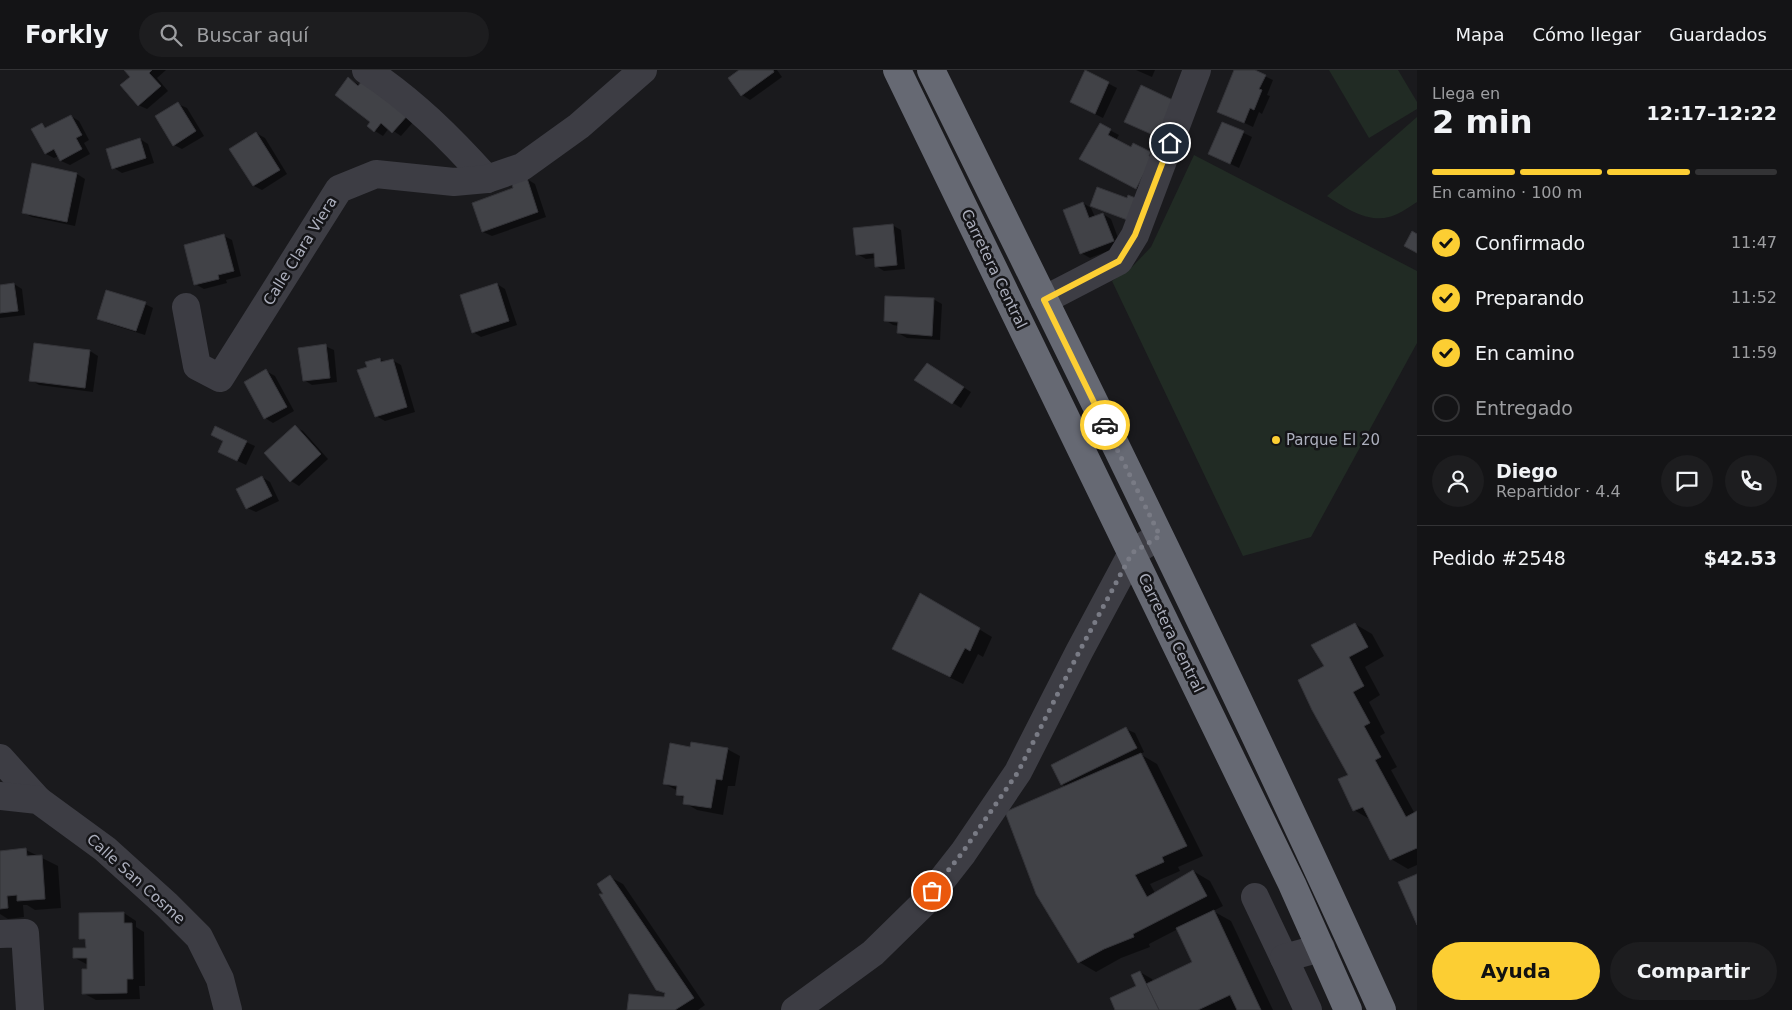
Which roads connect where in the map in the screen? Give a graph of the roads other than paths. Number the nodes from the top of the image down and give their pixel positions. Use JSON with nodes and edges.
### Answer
{"nodes":[{"id":1,"x":366,"y":70,"type":"edge"},
{"id":2,"x":643,"y":70,"type":"edge"},
{"id":3,"x":897,"y":70,"type":"edge"},
{"id":4,"x":931,"y":70,"type":"edge"},
{"id":5,"x":1197,"y":70,"type":"edge"},
{"id":6,"x":487,"y":179,"type":"junction"},
{"id":7,"x":1044,"y":300,"type":"junction"},
{"id":8,"x":186,"y":307,"type":"dead end"},
{"id":9,"x":1160,"y":536,"type":"junction"},
{"id":10,"x":1132,"y":553,"type":"junction"},
{"id":11,"x":0,"y":758,"type":"edge"},
{"id":12,"x":0,"y":796,"type":"edge"},
{"id":13,"x":38,"y":800,"type":"junction"},
{"id":14,"x":1255,"y":898,"type":"dead end"},
{"id":15,"x":0,"y":934,"type":"edge"},
{"id":16,"x":1321,"y":948,"type":"junction"},
{"id":17,"x":1284,"y":958,"type":"junction"},
{"id":18,"x":818,"y":1002,"type":"edge"},
{"id":19,"x":30,"y":1010,"type":"edge"},
{"id":20,"x":228,"y":1010,"type":"edge"},
{"id":21,"x":795,"y":1010,"type":"edge"},
{"id":22,"x":1308,"y":1010,"type":"edge"},
{"id":23,"x":1348,"y":1010,"type":"edge"},
{"id":24,"x":1382,"y":1010,"type":"edge"}],
"edges":[{"from":1,"to":6,"type":"street"},
{"from":2,"to":6,"type":"street","name":"Calle Clara Viera"},
{"from":3,"to":10,"type":"highway","name":"Carretera Central"},
{"from":4,"to":7,"type":"highway","name":"Carretera Central"},
{"from":5,"to":7,"type":"street"},
{"from":6,"to":8,"type":"street","name":"Calle Clara Viera"},
{"from":7,"to":9,"type":"highway","name":"Carretera Central"},
{"from":9,"to":10,"type":"street"},
{"from":9,"to":24,"type":"highway","name":"Carretera Central"},
{"from":10,"to":16,"type":"highway","name":"Carretera Central"},
{"from":10,"to":18,"type":"street"},
{"from":11,"to":13,"type":"street","name":"Calle San Cosme"},
{"from":12,"to":13,"type":"street"},
{"from":13,"to":20,"type":"street","name":"Calle San Cosme"},
{"from":14,"to":17,"type":"street"},
{"from":15,"to":19,"type":"street"},
{"from":16,"to":17,"type":"street"},
{"from":16,"to":23,"type":"highway","name":"Carretera Central"},
{"from":17,"to":22,"type":"street"},
{"from":18,"to":21,"type":"street"}]}
